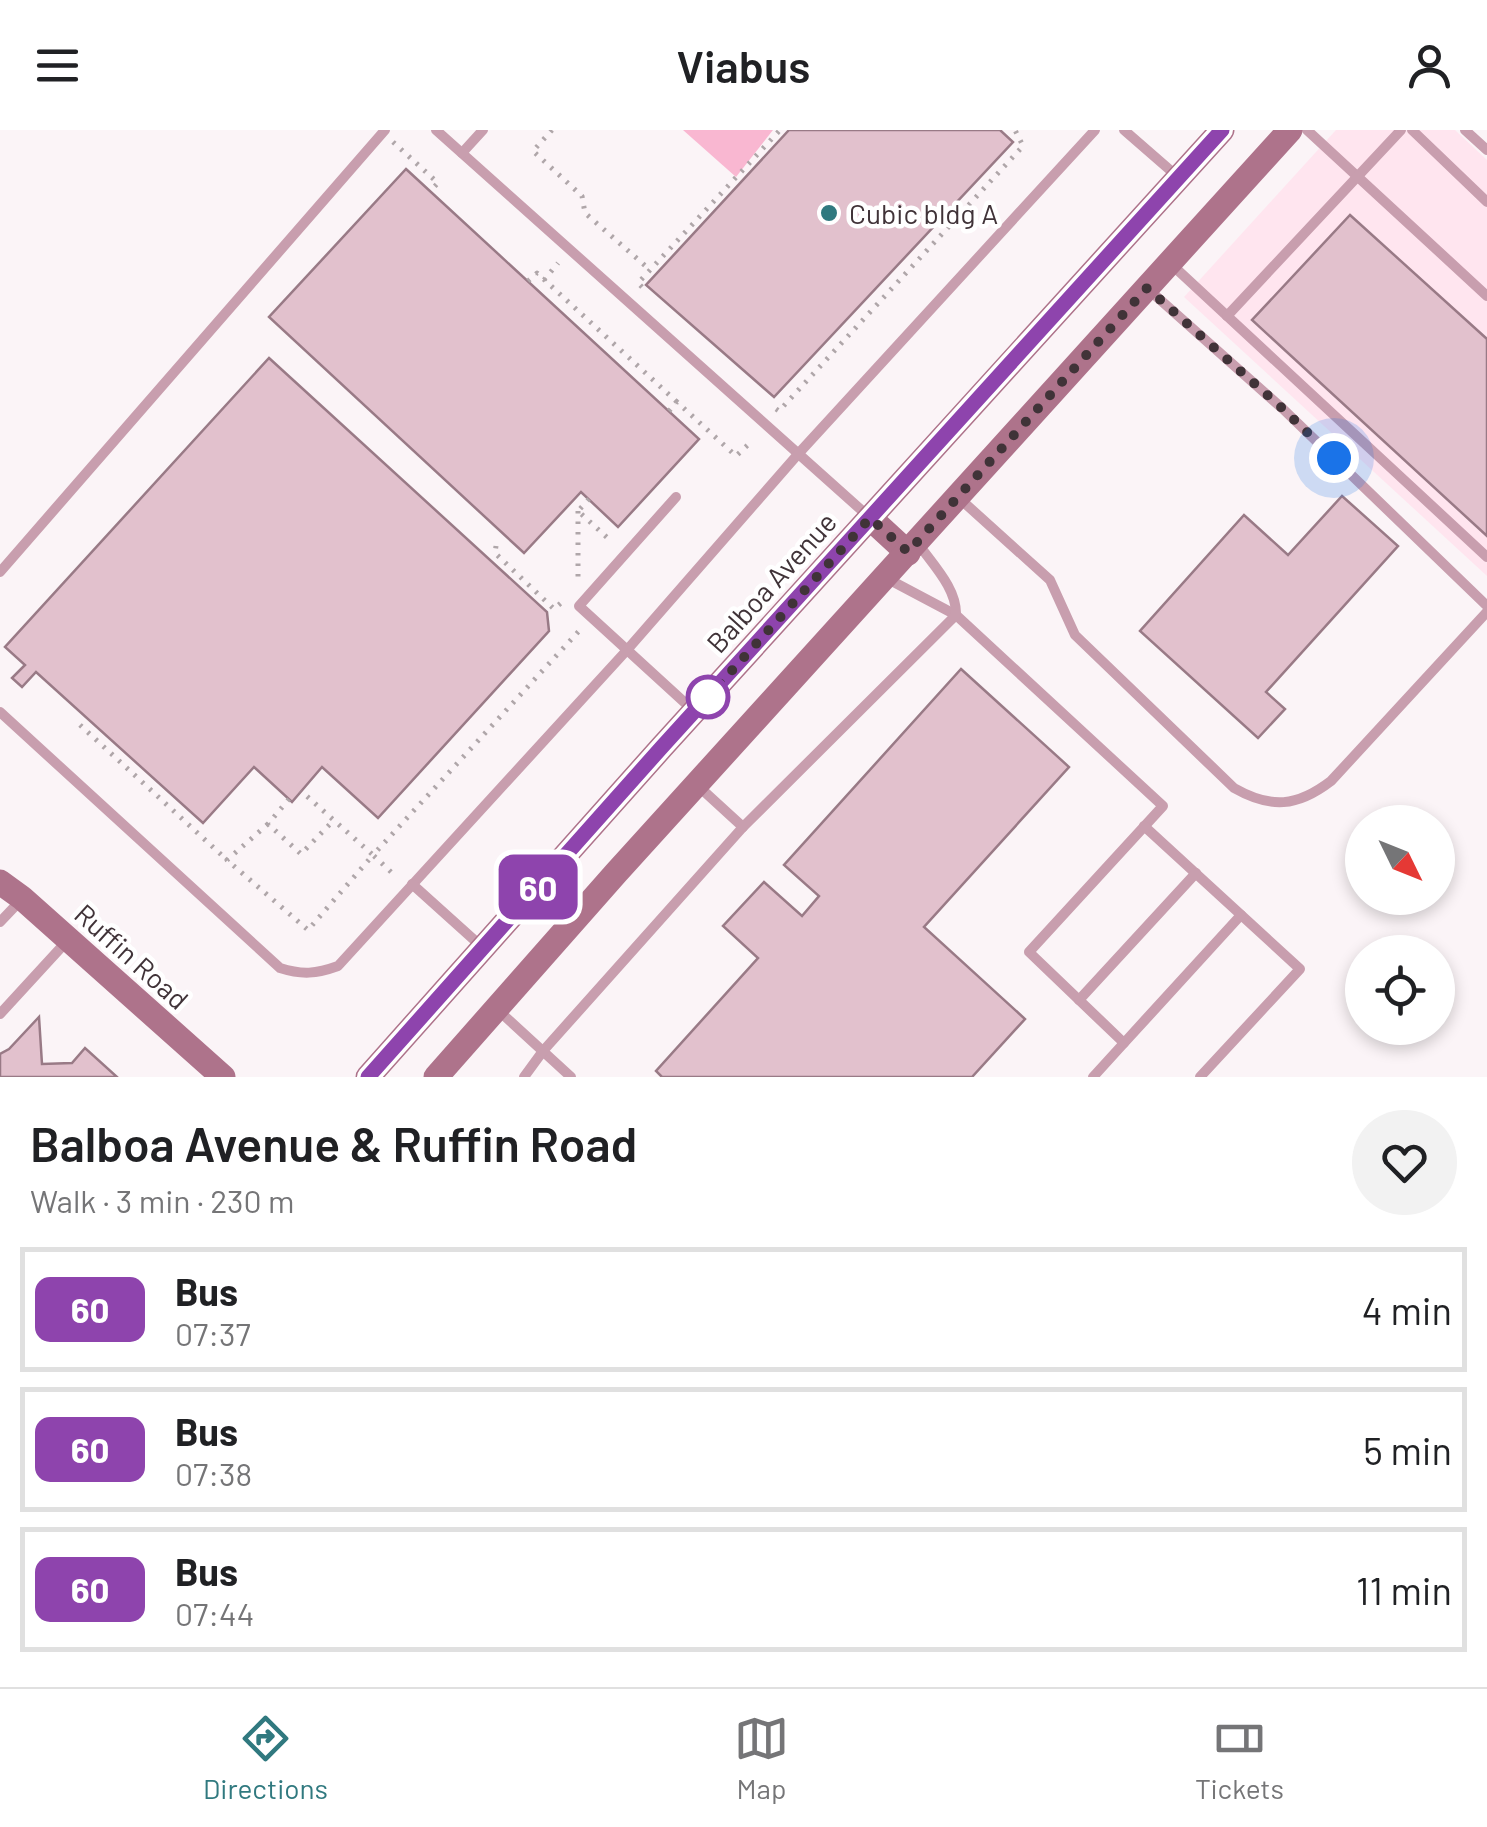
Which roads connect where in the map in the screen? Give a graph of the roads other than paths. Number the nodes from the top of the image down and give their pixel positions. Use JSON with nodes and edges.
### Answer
{"nodes":[{"id":1,"x":436,"y":130,"type":"edge"},
{"id":2,"x":483,"y":130,"type":"edge"},
{"id":3,"x":1094,"y":130,"type":"edge"},
{"id":4,"x":1124,"y":130,"type":"edge"},
{"id":5,"x":1222,"y":130,"type":"edge"},
{"id":6,"x":1290,"y":130,"type":"edge"},
{"id":7,"x":1306,"y":130,"type":"edge"},
{"id":8,"x":1401,"y":130,"type":"edge"},
{"id":9,"x":1412,"y":130,"type":"edge"},
{"id":10,"x":1465,"y":130,"type":"edge"},
{"id":11,"x":384,"y":131,"type":"edge"},
{"id":12,"x":1487,"y":150,"type":"edge"},
{"id":13,"x":462,"y":154,"type":"junction"},
{"id":14,"x":1358,"y":176,"type":"junction"},
{"id":15,"x":1179,"y":178,"type":"junction"},
{"id":16,"x":1487,"y":202,"type":"edge"},
{"id":17,"x":1169,"y":263,"type":"junction"},
{"id":18,"x":1147,"y":288,"type":"junction"},
{"id":19,"x":1487,"y":296,"type":"edge"},
{"id":20,"x":1227,"y":316,"type":"junction"},
{"id":21,"x":799,"y":453,"type":"junction"},
{"id":22,"x":957,"y":496,"type":"junction"},
{"id":23,"x":676,"y":497,"type":"dead end"},
{"id":24,"x":870,"y":518,"type":"junction"},
{"id":25,"x":913,"y":547,"type":"junction"},
{"id":26,"x":1487,"y":557,"type":"edge"},
{"id":27,"x":0,"y":572,"type":"edge"},
{"id":28,"x":886,"y":578,"type":"junction"},
{"id":29,"x":1487,"y":609,"type":"edge"},
{"id":30,"x":956,"y":615,"type":"junction"},
{"id":31,"x":627,"y":650,"type":"junction"},
{"id":32,"x":0,"y":712,"type":"edge"},
{"id":33,"x":695,"y":712,"type":"junction"},
{"id":34,"x":696,"y":784,"type":"junction"},
{"id":35,"x":743,"y":826,"type":"junction"},
{"id":36,"x":1144,"y":826,"type":"junction"},
{"id":37,"x":1196,"y":873,"type":"junction"},
{"id":38,"x":0,"y":882,"type":"edge"},
{"id":39,"x":412,"y":884,"type":"junction"},
{"id":40,"x":22,"y":898,"type":"junction"},
{"id":41,"x":1241,"y":915,"type":"junction"},
{"id":42,"x":0,"y":922,"type":"edge"},
{"id":43,"x":68,"y":940,"type":"junction"},
{"id":44,"x":483,"y":948,"type":"junction"},
{"id":45,"x":1079,"y":1000,"type":"junction"},
{"id":46,"x":496,"y":1008,"type":"junction"},
{"id":47,"x":0,"y":1014,"type":"edge"},
{"id":48,"x":1124,"y":1043,"type":"junction"},
{"id":49,"x":543,"y":1051,"type":"junction"},
{"id":50,"x":223,"y":1077,"type":"edge"},
{"id":51,"x":368,"y":1077,"type":"edge"},
{"id":52,"x":436,"y":1077,"type":"edge"},
{"id":53,"x":524,"y":1077,"type":"edge"},
{"id":54,"x":571,"y":1077,"type":"edge"},
{"id":55,"x":1093,"y":1077,"type":"edge"},
{"id":56,"x":1200,"y":1077,"type":"edge"}],
"edges":[{"from":1,"to":13,"type":"lane"},
{"from":2,"to":13,"type":"lane"},
{"from":3,"to":21,"type":"lane"},
{"from":4,"to":15,"type":"lane"},
{"from":5,"to":15,"type":"main road","name":"Balboa Avenue"},
{"from":6,"to":17,"type":"main road"},
{"from":7,"to":14,"type":"lane"},
{"from":8,"to":14,"type":"lane"},
{"from":9,"to":16,"type":"lane"},
{"from":10,"to":12,"type":"lane"},
{"from":11,"to":27,"type":"lane"},
{"from":13,"to":21,"type":"lane"},
{"from":14,"to":19,"type":"lane"},
{"from":14,"to":20,"type":"lane"},
{"from":15,"to":24,"type":"main road","name":"Balboa Avenue"},
{"from":17,"to":18,"type":"main road"},
{"from":17,"to":20,"type":"lane"},
{"from":18,"to":22,"type":"main road"},
{"from":18,"to":29,"type":"lane"},
{"from":20,"to":26,"type":"lane"},
{"from":21,"to":24,"type":"lane"},
{"from":21,"to":31,"type":"lane"},
{"from":22,"to":25,"type":"main road"},
{"from":22,"to":29,"type":"lane"},
{"from":23,"to":31,"type":"lane"},
{"from":24,"to":25,"type":"main road"},
{"from":24,"to":33,"type":"main road","name":"Balboa Avenue"},
{"from":25,"to":28,"type":"main road"},
{"from":25,"to":30,"type":"lane"},
{"from":28,"to":30,"type":"lane"},
{"from":28,"to":34,"type":"main road"},
{"from":30,"to":35,"type":"lane"},
{"from":30,"to":36,"type":"lane"},
{"from":31,"to":33,"type":"lane"},
{"from":31,"to":39,"type":"lane"},
{"from":32,"to":39,"type":"lane"},
{"from":33,"to":44,"type":"main road","name":"Balboa Avenue"},
{"from":34,"to":35,"type":"lane"},
{"from":34,"to":46,"type":"main road"},
{"from":35,"to":49,"type":"lane"},
{"from":36,"to":37,"type":"lane"},
{"from":36,"to":45,"type":"lane"},
{"from":37,"to":41,"type":"lane"},
{"from":37,"to":45,"type":"lane"},
{"from":38,"to":40,"type":"main road","name":"Ruffin Road"},
{"from":39,"to":44,"type":"lane"},
{"from":40,"to":42,"type":"lane"},
{"from":40,"to":43,"type":"main road","name":"Ruffin Road"},
{"from":41,"to":48,"type":"lane"},
{"from":41,"to":56,"type":"lane"},
{"from":43,"to":47,"type":"lane"},
{"from":43,"to":50,"type":"main road","name":"Ruffin Road"},
{"from":44,"to":51,"type":"main road","name":"Balboa Avenue"},
{"from":45,"to":48,"type":"lane"},
{"from":46,"to":49,"type":"lane"},
{"from":46,"to":52,"type":"main road"},
{"from":48,"to":55,"type":"lane"},
{"from":49,"to":53,"type":"lane"},
{"from":49,"to":54,"type":"lane"}]}
